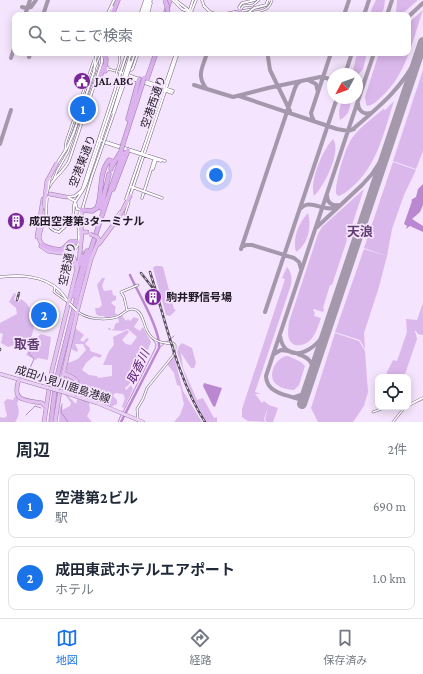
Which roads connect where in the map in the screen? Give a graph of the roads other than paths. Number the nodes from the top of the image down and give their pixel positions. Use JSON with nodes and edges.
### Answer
{"nodes":[{"id":1,"x":117,"y":0,"type":"edge"},
{"id":2,"x":149,"y":0,"type":"edge"},
{"id":3,"x":165,"y":0,"type":"edge"},
{"id":4,"x":173,"y":0,"type":"edge"},
{"id":5,"x":194,"y":0,"type":"edge"},
{"id":6,"x":202,"y":0,"type":"edge"},
{"id":7,"x":254,"y":0,"type":"edge"},
{"id":8,"x":259,"y":0,"type":"edge"},
{"id":9,"x":270,"y":0,"type":"edge"},
{"id":10,"x":112,"y":12,"type":"edge"},
{"id":11,"x":145,"y":12,"type":"edge"},
{"id":12,"x":145,"y":12,"type":"edge"},
{"id":13,"x":146,"y":12,"type":"edge"},
{"id":14,"x":167,"y":12,"type":"edge"},
{"id":15,"x":168,"y":12,"type":"edge"},
{"id":16,"x":189,"y":12,"type":"edge"},
{"id":17,"x":190,"y":12,"type":"edge"},
{"id":18,"x":210,"y":12,"type":"edge"},
{"id":19,"x":242,"y":12,"type":"edge"},
{"id":20,"x":243,"y":12,"type":"edge"},
{"id":21,"x":247,"y":12,"type":"edge"},
{"id":22,"x":249,"y":12,"type":"edge"},
{"id":23,"x":98,"y":56,"type":"edge"},
{"id":24,"x":98,"y":56,"type":"edge"},
{"id":25,"x":98,"y":56,"type":"edge"},
{"id":26,"x":98,"y":56,"type":"edge"},
{"id":27,"x":99,"y":56,"type":"edge"},
{"id":28,"x":101,"y":56,"type":"edge"},
{"id":29,"x":104,"y":56,"type":"edge"},
{"id":30,"x":119,"y":56,"type":"edge"},
{"id":31,"x":131,"y":56,"type":"edge"},
{"id":32,"x":131,"y":56,"type":"edge"},
{"id":33,"x":131,"y":56,"type":"edge"},
{"id":34,"x":131,"y":56,"type":"edge"},
{"id":35,"x":137,"y":56,"type":"edge"},
{"id":36,"x":153,"y":56,"type":"edge"},
{"id":37,"x":176,"y":56,"type":"edge"},
{"id":38,"x":106,"y":61,"type":"junction"},
{"id":39,"x":94,"y":65,"type":"joint"},
{"id":40,"x":97,"y":66,"type":"joint"},
{"id":41,"x":107,"y":69,"type":"joint"},
{"id":42,"x":94,"y":71,"type":"junction"},
{"id":43,"x":116,"y":74,"type":"dead end"},
{"id":44,"x":122,"y":74,"type":"junction"},
{"id":45,"x":100,"y":77,"type":"dead end"},
{"id":46,"x":139,"y":80,"type":"junction"},
{"id":47,"x":143,"y":86,"type":"junction"},
{"id":48,"x":165,"y":89,"type":"junction"},
{"id":49,"x":172,"y":92,"type":"dead end"},
{"id":50,"x":116,"y":105,"type":"junction"},
{"id":51,"x":125,"y":135,"type":"junction"},
{"id":52,"x":100,"y":140,"type":"junction"},
{"id":53,"x":124,"y":144,"type":"junction"},
{"id":54,"x":128,"y":150,"type":"junction"},
{"id":55,"x":65,"y":152,"type":"junction"},
{"id":56,"x":122,"y":152,"type":"junction"},
{"id":57,"x":143,"y":155,"type":"junction"},
{"id":58,"x":156,"y":159,"type":"junction"},
{"id":59,"x":63,"y":162,"type":"junction"},
{"id":60,"x":164,"y":162,"type":"dead end"},
{"id":61,"x":57,"y":163,"type":"junction"},
{"id":62,"x":110,"y":171,"type":"junction"},
{"id":63,"x":54,"y":178,"type":"junction"},
{"id":64,"x":132,"y":187,"type":"junction"},
{"id":65,"x":145,"y":192,"type":"junction"},
{"id":66,"x":50,"y":194,"type":"dead end"},
{"id":67,"x":130,"y":196,"type":"junction"},
{"id":68,"x":66,"y":197,"type":"junction"},
{"id":69,"x":142,"y":198,"type":"dead end"},
{"id":70,"x":162,"y":198,"type":"dead end"},
{"id":71,"x":43,"y":199,"type":"dead end"},
{"id":72,"x":76,"y":202,"type":"junction"},
{"id":73,"x":82,"y":210,"type":"junction"},
{"id":74,"x":45,"y":211,"type":"junction"},
{"id":75,"x":125,"y":214,"type":"dead end"},
{"id":76,"x":116,"y":218,"type":"dead end"},
{"id":77,"x":70,"y":222,"type":"junction"},
{"id":78,"x":43,"y":223,"type":"junction"},
{"id":79,"x":39,"y":227,"type":"junction"},
{"id":80,"x":89,"y":233,"type":"junction"},
{"id":81,"x":39,"y":237,"type":"junction"},
{"id":82,"x":79,"y":241,"type":"junction"},
{"id":83,"x":92,"y":243,"type":"junction"},
{"id":84,"x":42,"y":245,"type":"junction"},
{"id":85,"x":69,"y":253,"type":"junction"},
{"id":86,"x":93,"y":255,"type":"junction"},
{"id":87,"x":82,"y":256,"type":"tunnel mouth"},
{"id":88,"x":76,"y":262,"type":"junction"},
{"id":89,"x":74,"y":276,"type":"junction"},
{"id":90,"x":0,"y":277,"type":"edge"},
{"id":91,"x":138,"y":284,"type":"dead end"},
{"id":92,"x":55,"y":287,"type":"junction"},
{"id":93,"x":70,"y":302,"type":"junction"},
{"id":94,"x":77,"y":310,"type":"junction"},
{"id":95,"x":127,"y":310,"type":"junction"},
{"id":96,"x":0,"y":374,"type":"edge"},
{"id":97,"x":64,"y":374,"type":"junction"},
{"id":98,"x":19,"y":380,"type":"junction"},
{"id":99,"x":76,"y":396,"type":"junction"},
{"id":100,"x":423,"y":398,"type":"edge"},
{"id":101,"x":47,"y":400,"type":"junction"},
{"id":102,"x":42,"y":403,"type":"junction"},
{"id":103,"x":411,"y":404,"type":"edge"},
{"id":104,"x":45,"y":407,"type":"junction"},
{"id":105,"x":378,"y":410,"type":"edge"},
{"id":106,"x":402,"y":410,"type":"edge"},
{"id":107,"x":373,"y":412,"type":"dead end"},
{"id":108,"x":137,"y":420,"type":"junction"},
{"id":109,"x":44,"y":422,"type":"edge"},
{"id":110,"x":50,"y":422,"type":"edge"},
{"id":111,"x":55,"y":422,"type":"edge"},
{"id":112,"x":143,"y":422,"type":"edge"},
{"id":113,"x":393,"y":422,"type":"edge"}],
"edges":[{"from":1,"to":10,"type":"highway"},
{"from":2,"to":11,"type":"street"},
{"from":2,"to":12,"type":"street"},
{"from":2,"to":13,"type":"street"},
{"from":3,"to":14,"type":"highway","bridge":true},
{"from":4,"to":15,"type":"highway"},
{"from":4,"to":16,"type":"street"},
{"from":5,"to":17,"type":"street"},
{"from":6,"to":18,"type":"street","bridge":true},
{"from":7,"to":19,"type":"street"},
{"from":8,"to":20,"type":"street"},
{"from":9,"to":21,"type":"street","bridge":true},
{"from":9,"to":22,"type":"street"},
{"from":23,"to":39,"type":"street"},
{"from":24,"to":42,"type":"street","bridge":true},
{"from":25,"to":42,"type":"street","bridge":true},
{"from":26,"to":55,"type":"street","bridge":true},
{"from":27,"to":40,"type":"street"},
{"from":28,"to":63,"type":"street"},
{"from":29,"to":38,"type":"highway"},
{"from":30,"to":43,"type":"street","bridge":true},
{"from":31,"to":35,"type":"street"},
{"from":32,"to":44,"type":"street","name":"空港東通り"},
{"from":33,"to":50,"type":"street","bridge":true},
{"from":34,"to":50,"type":"street","bridge":true},
{"from":36,"to":47,"type":"highway","bridge":true},
{"from":37,"to":48,"type":"street","name":"空港西通り"},
{"from":38,"to":41,"type":"highway"},
{"from":38,"to":45,"type":"highway"},
{"from":39,"to":59,"type":"street"},
{"from":40,"to":59,"type":"street"},
{"from":41,"to":44,"type":"street"},
{"from":42,"to":55,"type":"street","bridge":true},
{"from":44,"to":46,"type":"street"},
{"from":44,"to":52,"type":"street","name":"空港東通り"},
{"from":46,"to":48,"type":"street"},
{"from":46,"to":51,"type":"highway"},
{"from":47,"to":51,"type":"highway"},
{"from":47,"to":53,"type":"highway"},
{"from":48,"to":49,"type":"street"},
{"from":48,"to":57,"type":"street","name":"空港西通り"},
{"from":50,"to":73,"type":"street","bridge":true},
{"from":51,"to":53,"type":"highway"},
{"from":52,"to":54,"type":"street"},
{"from":52,"to":57,"type":"street"},
{"from":52,"to":68,"type":"street","name":"空港東通り"},
{"from":52,"to":72,"type":"street","name":"空港東通り"},
{"from":53,"to":56,"type":"highway","bridge":true},
{"from":54,"to":57,"type":"street"},
{"from":54,"to":83,"type":"highway"},
{"from":55,"to":61,"type":"street","bridge":true},
{"from":56,"to":62,"type":"highway"},
{"from":56,"to":83,"type":"highway"},
{"from":57,"to":58,"type":"street"},
{"from":57,"to":64,"type":"street","name":"空港西通り"},
{"from":58,"to":60,"type":"street"},
{"from":58,"to":65,"type":"street"},
{"from":59,"to":63,"type":"street"},
{"from":61,"to":77,"type":"street","bridge":true},
{"from":61,"to":78,"type":"highway","bridge":true},
{"from":62,"to":73,"type":"highway"},
{"from":62,"to":93,"type":"highway"},
{"from":63,"to":74,"type":"street"},
{"from":64,"to":65,"type":"street"},
{"from":64,"to":67,"type":"street","name":"空港西通り"},
{"from":64,"to":76,"type":"street","name":"空港西通り"},
{"from":65,"to":69,"type":"street"},
{"from":65,"to":70,"type":"street"},
{"from":66,"to":68,"type":"highway"},
{"from":67,"to":75,"type":"street"},
{"from":67,"to":86,"type":"highway"},
{"from":68,"to":72,"type":"street"},
{"from":71,"to":79,"type":"highway"},
{"from":72,"to":73,"type":"street"},
{"from":72,"to":77,"type":"street","name":"空港東通り"},
{"from":73,"to":80,"type":"highway"},
{"from":73,"to":82,"type":"highway"},
{"from":73,"to":85,"type":"street"},
{"from":74,"to":77,"type":"street"},
{"from":74,"to":78,"type":"highway"},
{"from":78,"to":81,"type":"highway"},
{"from":79,"to":81,"type":"highway"},
{"from":79,"to":88,"type":"highway"},
{"from":80,"to":82,"type":"highway","name":"空港通り"},
{"from":80,"to":86,"type":"highway","name":"空港通り","bridge":true},
{"from":81,"to":84,"type":"highway"},
{"from":82,"to":84,"type":"highway"},
{"from":82,"to":89,"type":"highway","name":"空港通り"},
{"from":83,"to":110,"type":"highway"},
{"from":84,"to":85,"type":"highway"},
{"from":85,"to":88,"type":"highway"},
{"from":86,"to":94,"type":"highway","name":"空港通り"},
{"from":87,"to":93,"type":"highway"},
{"from":88,"to":89,"type":"highway"},
{"from":89,"to":93,"type":"highway","name":"空港通り"},
{"from":90,"to":92,"type":"street"},
{"from":91,"to":95,"type":"street"},
{"from":92,"to":93,"type":"street"},
{"from":92,"to":93,"type":"street"},
{"from":93,"to":94,"type":"street","bridge":true},
{"from":93,"to":101,"type":"highway","name":"空港通り"},
{"from":93,"to":110,"type":"highway"},
{"from":94,"to":95,"type":"street"},
{"from":94,"to":97,"type":"highway","name":"空港通り"},
{"from":95,"to":108,"type":"street"},
{"from":96,"to":98,"type":"main road","name":"成田小見川鹿島港線"},
{"from":97,"to":99,"type":"highway"},
{"from":97,"to":111,"type":"highway","name":"空港通り"},
{"from":98,"to":99,"type":"main road","name":"成田小見川鹿島港線","bridge":true},
{"from":98,"to":102,"type":"highway"},
{"from":99,"to":108,"type":"main road","name":"成田小見川鹿島港線"},
{"from":100,"to":103,"type":"street"},
{"from":101,"to":102,"type":"highway"},
{"from":101,"to":104,"type":"highway","name":"空港通り"},
{"from":102,"to":104,"type":"highway"},
{"from":104,"to":109,"type":"highway","name":"空港通り"},
{"from":105,"to":107,"type":"street"},
{"from":106,"to":113,"type":"street"},
{"from":108,"to":112,"type":"main road","name":"成田小見川鹿島港線"}]}
